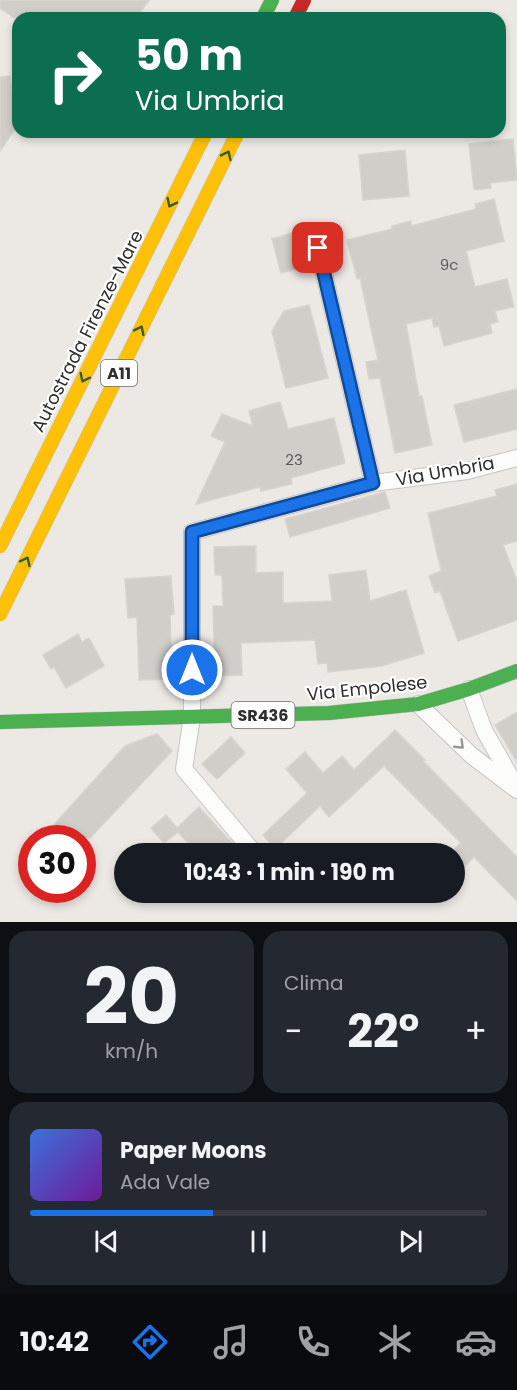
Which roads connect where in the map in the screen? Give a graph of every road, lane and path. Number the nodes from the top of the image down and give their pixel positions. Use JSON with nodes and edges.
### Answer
{"nodes":[{"id":1,"x":203,"y":138,"type":"edge"},
{"id":2,"x":235,"y":138,"type":"edge"},
{"id":3,"x":318,"y":248,"type":"dead end"},
{"id":4,"x":517,"y":458,"type":"edge"},
{"id":5,"x":373,"y":483,"type":"junction"},
{"id":6,"x":0,"y":546,"type":"edge"},
{"id":7,"x":0,"y":614,"type":"edge"},
{"id":8,"x":517,"y":671,"type":"edge"},
{"id":9,"x":469,"y":689,"type":"junction"},
{"id":10,"x":418,"y":704,"type":"junction"},
{"id":11,"x":192,"y":717,"type":"junction"},
{"id":12,"x":0,"y":722,"type":"edge"},
{"id":13,"x":517,"y":789,"type":"edge"},
{"id":14,"x":246,"y":843,"type":"edge"}],
"edges":[{"from":1,"to":6,"type":"main road","name":"Autostrada Firenze-Mare","number":"A11","one_way":true},
{"from":7,"to":2,"type":"main road","number":"A11","one_way":true},
{"from":3,"to":5,"type":"street","name":"Via Umbria"},
{"from":4,"to":5,"type":"street","name":"Via Umbria"},
{"from":5,"to":11,"type":"street","name":"Via Umbria"},
{"from":8,"to":9,"type":"main road","name":"Via Empolese","number":"SR436"},
{"from":9,"to":10,"type":"main road","name":"Via Empolese","number":"SR436"},
{"from":9,"to":13,"type":"street"},
{"from":10,"to":11,"type":"main road","name":"Via Empolese","number":"SR436"},
{"from":10,"to":13,"type":"street","one_way":true},
{"from":11,"to":12,"type":"main road","name":"Via Empolese","number":"SR436"},
{"from":11,"to":14,"type":"street"}]}
